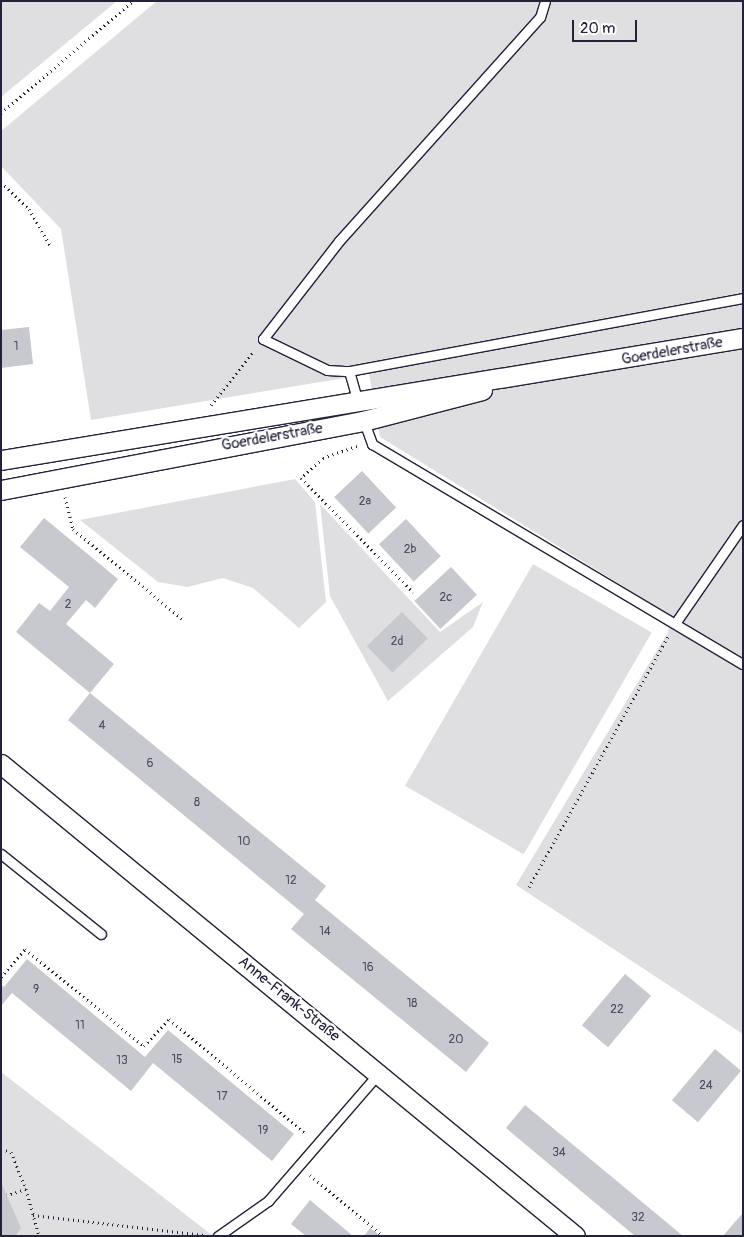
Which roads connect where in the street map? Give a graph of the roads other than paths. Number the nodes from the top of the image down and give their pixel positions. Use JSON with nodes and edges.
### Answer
{"nodes":[{"id":1,"x":545,"y":1,"type":"edge"},
{"id":2,"x":743,"y":298,"type":"edge"},
{"id":3,"x":743,"y":338,"type":"edge"},
{"id":4,"x":349,"y":371,"type":"junction"},
{"id":5,"x":541,"y":374,"type":"junction"},
{"id":6,"x":357,"y":398,"type":"junction"},
{"id":7,"x":363,"y":421,"type":"junction"},
{"id":8,"x":1,"y":460,"type":"edge"},
{"id":9,"x":1,"y":490,"type":"edge"},
{"id":10,"x":743,"y":525,"type":"edge"},
{"id":11,"x":676,"y":622,"type":"junction"},
{"id":12,"x":743,"y":664,"type":"edge"},
{"id":13,"x":1,"y":764,"type":"edge"},
{"id":14,"x":1,"y":854,"type":"edge"},
{"id":15,"x":102,"y":934,"type":"dead end"},
{"id":16,"x":379,"y":1073,"type":"junction"},
{"id":17,"x":218,"y":1236,"type":"edge"},
{"id":18,"x":575,"y":1236,"type":"edge"}],
"edges":[{"from":1,"to":4,"type":"lane"},
{"from":2,"to":4,"type":"lane"},
{"from":3,"to":5,"type":"street","name":"Goerdelerstraße"},
{"from":4,"to":6,"type":"lane"},
{"from":5,"to":6,"type":"street","name":"Goerdelerstraße"},
{"from":5,"to":7,"type":"street","name":"Goerdelerstraße"},
{"from":6,"to":7,"type":"lane"},
{"from":6,"to":8,"type":"street","name":"Goerdelerstraße"},
{"from":7,"to":9,"type":"street","name":"Goerdelerstraße"},
{"from":7,"to":11,"type":"lane"},
{"from":10,"to":11,"type":"lane"},
{"from":11,"to":12,"type":"lane"},
{"from":13,"to":16,"type":"street","name":"Anne-Frank-Straße"},
{"from":14,"to":15,"type":"lane"},
{"from":16,"to":17,"type":"lane"},
{"from":16,"to":18,"type":"street","name":"Anne-Frank-Straße"}]}
